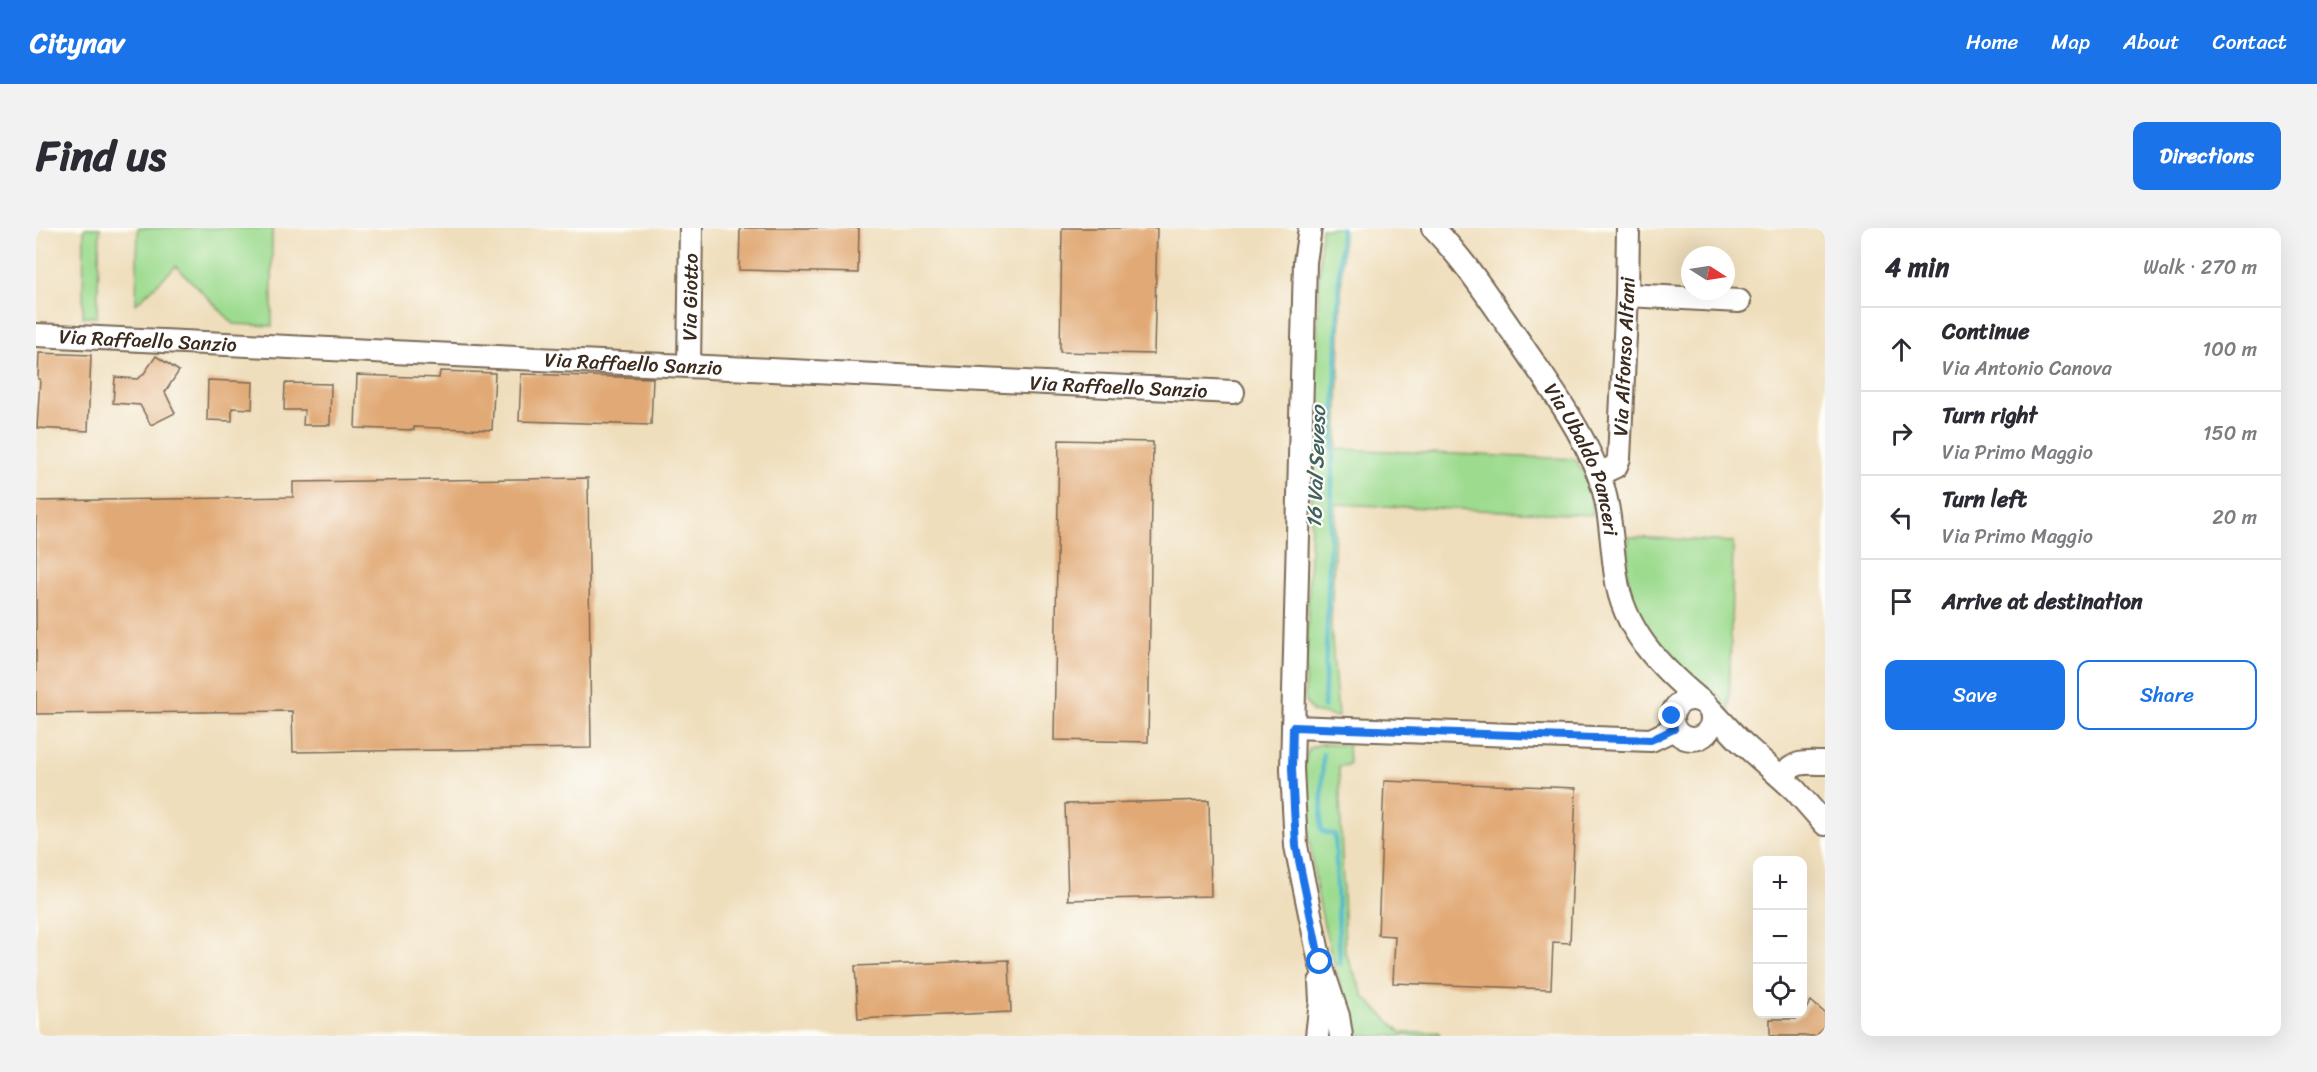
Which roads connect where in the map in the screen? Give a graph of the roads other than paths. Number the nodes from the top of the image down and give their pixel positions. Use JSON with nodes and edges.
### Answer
{"nodes":[{"id":1,"x":691,"y":228,"type":"edge"},
{"id":2,"x":1297,"y":228,"type":"edge"},
{"id":3,"x":1310,"y":228,"type":"edge"},
{"id":4,"x":1433,"y":228,"type":"edge"},
{"id":5,"x":1628,"y":228,"type":"edge"},
{"id":6,"x":1305,"y":262,"type":"junction"},
{"id":7,"x":1627,"y":295,"type":"junction"},
{"id":8,"x":1739,"y":301,"type":"dead end"},
{"id":9,"x":36,"y":335,"type":"edge"},
{"id":10,"x":688,"y":366,"type":"junction"},
{"id":11,"x":1233,"y":392,"type":"dead end"},
{"id":12,"x":1599,"y":474,"type":"junction"},
{"id":13,"x":1705,"y":705,"type":"junction"},
{"id":14,"x":1293,"y":727,"type":"junction"},
{"id":15,"x":1674,"y":729,"type":"junction"},
{"id":16,"x":1702,"y":737,"type":"junction"},
{"id":17,"x":1739,"y":740,"type":"junction"},
{"id":18,"x":1825,"y":764,"type":"edge"},
{"id":19,"x":1781,"y":777,"type":"junction"},
{"id":20,"x":1825,"y":824,"type":"edge"},
{"id":21,"x":1333,"y":1018,"type":"edge"},
{"id":22,"x":1317,"y":1036,"type":"edge"},
{"id":23,"x":1325,"y":1036,"type":"edge"},
{"id":24,"x":1350,"y":1036,"type":"edge"}],
"edges":[{"from":1,"to":10,"type":"street","name":"Via Giotto"},
{"from":2,"to":6,"type":"street"},
{"from":3,"to":6,"type":"street"},
{"from":4,"to":12,"type":"street","name":"Via Ubaldo Panceri"},
{"from":5,"to":7,"type":"street","name":"Via Alfonso Alfani"},
{"from":6,"to":14,"type":"street"},
{"from":7,"to":8,"type":"street"},
{"from":7,"to":12,"type":"street","name":"Via Alfonso Alfani"},
{"from":9,"to":10,"type":"street","name":"Via Raffaello Sanzio"},
{"from":10,"to":11,"type":"street","name":"Via Raffaello Sanzio"},
{"from":12,"to":13,"type":"street","name":"Via Ubaldo Panceri"},
{"from":13,"to":15,"type":"street"},
{"from":13,"to":16,"type":"street"},
{"from":13,"to":17,"type":"street","name":"Via Ubaldo Panceri"},
{"from":14,"to":15,"type":"street"},
{"from":14,"to":21,"type":"street"},
{"from":15,"to":16,"type":"street"},
{"from":16,"to":17,"type":"street"},
{"from":17,"to":19,"type":"street","name":"Via Ubaldo Panceri"},
{"from":18,"to":19,"type":"street"},
{"from":19,"to":20,"type":"street"},
{"from":21,"to":22,"type":"street"},
{"from":21,"to":23,"type":"street"},
{"from":21,"to":24,"type":"street"}]}
